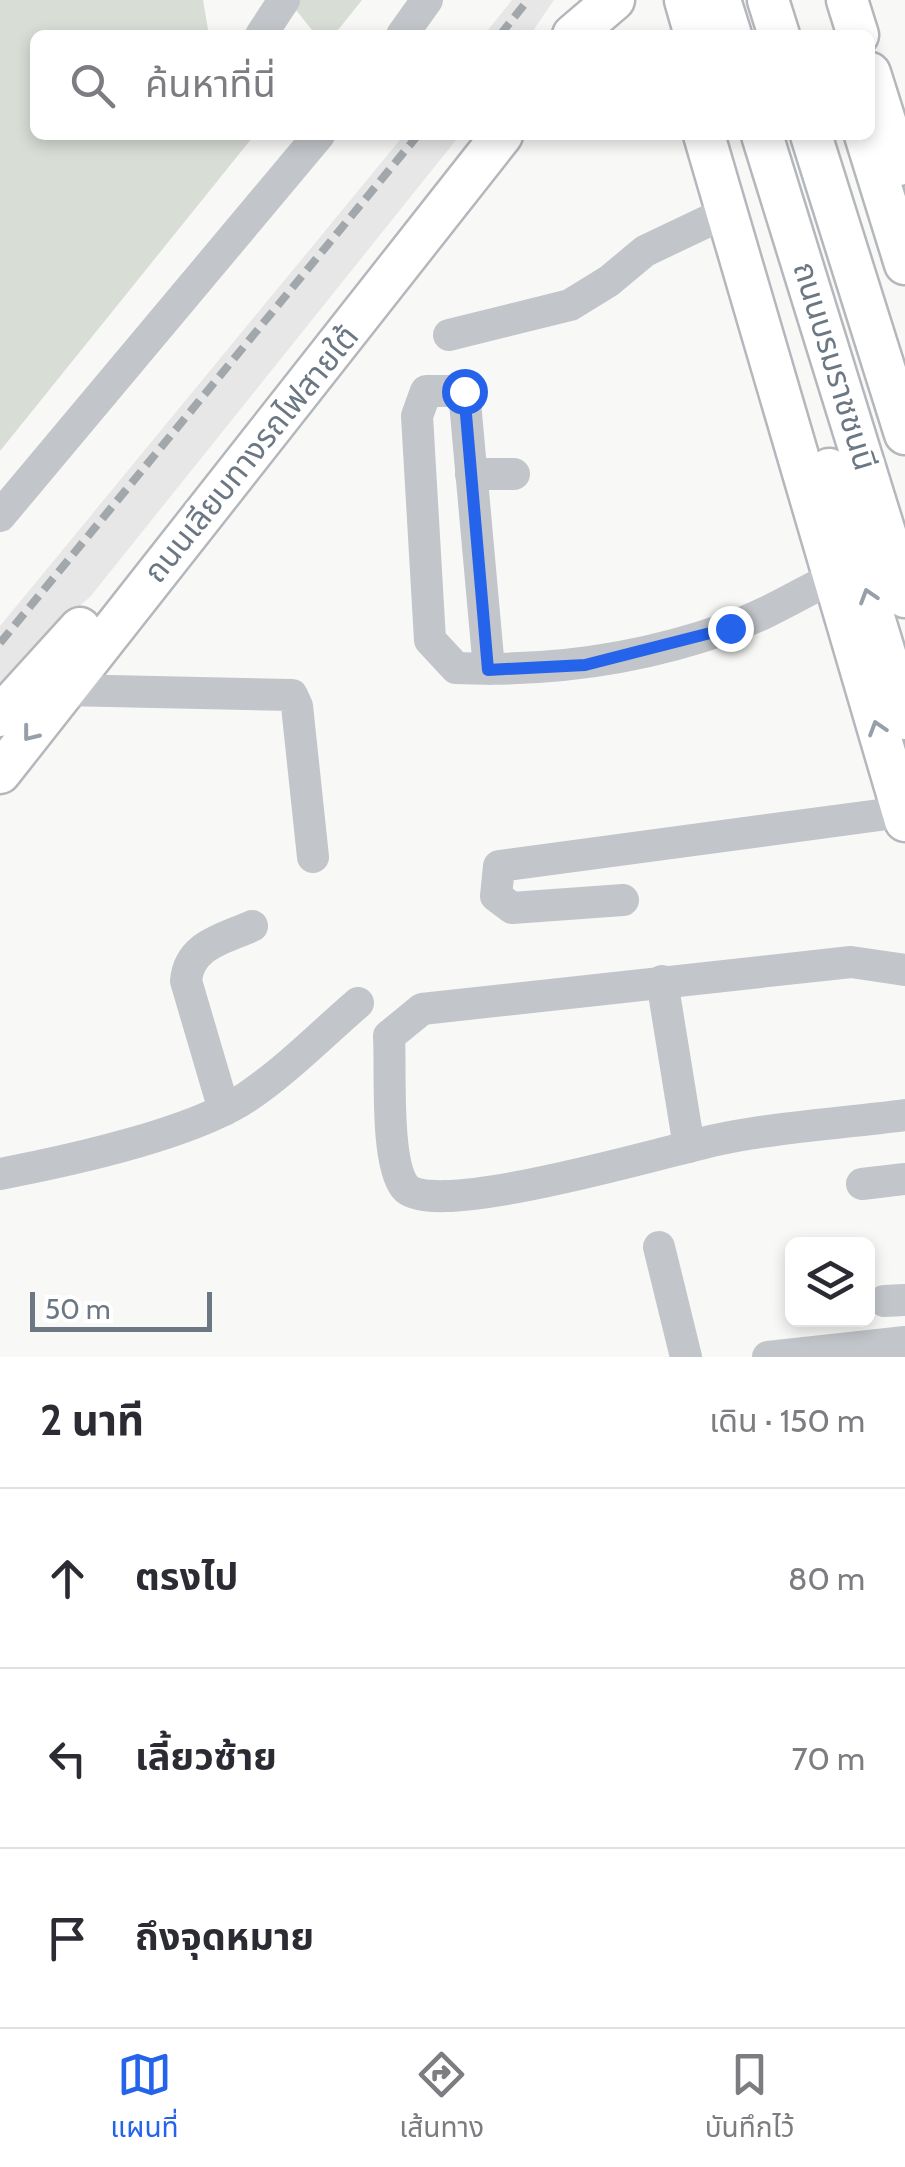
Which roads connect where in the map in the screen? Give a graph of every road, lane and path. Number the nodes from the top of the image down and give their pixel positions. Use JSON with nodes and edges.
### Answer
{"nodes":[{"id":1,"x":284,"y":0,"type":"edge"},
{"id":2,"x":427,"y":0,"type":"edge"},
{"id":3,"x":573,"y":0,"type":"edge"},
{"id":4,"x":593,"y":0,"type":"edge"},
{"id":5,"x":614,"y":0,"type":"edge"},
{"id":6,"x":720,"y":0,"type":"edge"},
{"id":7,"x":738,"y":0,"type":"edge"},
{"id":8,"x":768,"y":0,"type":"edge"},
{"id":9,"x":795,"y":0,"type":"edge"},
{"id":10,"x":824,"y":0,"type":"edge"},
{"id":11,"x":847,"y":0,"type":"edge"},
{"id":12,"x":668,"y":7,"type":"edge"},
{"id":13,"x":264,"y":30,"type":"edge"},
{"id":14,"x":406,"y":30,"type":"edge"},
{"id":15,"x":553,"y":30,"type":"edge"},
{"id":16,"x":575,"y":30,"type":"edge"},
{"id":17,"x":578,"y":30,"type":"edge"},
{"id":18,"x":690,"y":30,"type":"edge"},
{"id":19,"x":729,"y":30,"type":"edge"},
{"id":20,"x":747,"y":30,"type":"edge"},
{"id":21,"x":778,"y":30,"type":"edge"},
{"id":22,"x":804,"y":30,"type":"edge"},
{"id":23,"x":833,"y":30,"type":"edge"},
{"id":24,"x":856,"y":30,"type":"edge"},
{"id":25,"x":875,"y":90,"type":"edge"},
{"id":26,"x":885,"y":124,"type":"edge"},
{"id":27,"x":315,"y":140,"type":"edge"},
{"id":28,"x":474,"y":140,"type":"edge"},
{"id":29,"x":498,"y":140,"type":"edge"},
{"id":30,"x":705,"y":140,"type":"edge"},
{"id":31,"x":728,"y":140,"type":"edge"},
{"id":32,"x":763,"y":140,"type":"edge"},
{"id":33,"x":781,"y":140,"type":"edge"},
{"id":34,"x":813,"y":140,"type":"edge"},
{"id":35,"x":838,"y":140,"type":"edge"},
{"id":36,"x":905,"y":183,"type":"edge"},
{"id":37,"x":727,"y":212,"type":"junction"},
{"id":38,"x":905,"y":264,"type":"edge"},
{"id":39,"x":448,"y":336,"type":"dead end"},
{"id":40,"x":905,"y":358,"type":"edge"},
{"id":41,"x":905,"y":434,"type":"edge"},
{"id":42,"x":471,"y":474,"type":"junction"},
{"id":43,"x":514,"y":474,"type":"dead end"},
{"id":44,"x":0,"y":516,"type":"edge"},
{"id":45,"x":881,"y":538,"type":"edge"},
{"id":46,"x":832,"y":578,"type":"junction"},
{"id":47,"x":905,"y":598,"type":"edge"},
{"id":48,"x":488,"y":670,"type":"junction"},
{"id":49,"x":64,"y":690,"type":"junction"},
{"id":50,"x":0,"y":716,"type":"edge"},
{"id":51,"x":905,"y":718,"type":"edge"},
{"id":52,"x":0,"y":773,"type":"edge"},
{"id":53,"x":903,"y":817,"type":"edge"},
{"id":54,"x":313,"y":856,"type":"dead end"},
{"id":55,"x":623,"y":900,"type":"dead end"},
{"id":56,"x":252,"y":926,"type":"dead end"},
{"id":57,"x":905,"y":970,"type":"edge"},
{"id":58,"x":662,"y":981,"type":"junction"},
{"id":59,"x":358,"y":1003,"type":"dead end"},
{"id":60,"x":224,"y":1110,"type":"junction"},
{"id":61,"x":905,"y":1114,"type":"edge"},
{"id":62,"x":689,"y":1147,"type":"junction"},
{"id":63,"x":0,"y":1174,"type":"edge"},
{"id":64,"x":905,"y":1179,"type":"edge"},
{"id":65,"x":862,"y":1184,"type":"dead end"},
{"id":66,"x":658,"y":1247,"type":"dead end"},
{"id":67,"x":905,"y":1342,"type":"edge"},
{"id":68,"x":686,"y":1357,"type":"edge"},
{"id":69,"x":768,"y":1357,"type":"edge"}],
"edges":[{"from":1,"to":13,"type":"street"},
{"from":2,"to":14,"type":"street"},
{"from":3,"to":15,"type":"main road"},
{"from":4,"to":16,"type":"main road"},
{"from":5,"to":17,"type":"main road"},
{"from":6,"to":19,"type":"main road"},
{"from":7,"to":20,"type":"main road"},
{"from":8,"to":21,"type":"main road"},
{"from":9,"to":22,"type":"main road"},
{"from":10,"to":23,"type":"main road"},
{"from":11,"to":24,"type":"main road"},
{"from":12,"to":18,"type":"main road"},
{"from":25,"to":26,"type":"main road"},
{"from":26,"to":36,"type":"main road"},
{"from":26,"to":38,"type":"main road"},
{"from":27,"to":44,"type":"street"},
{"from":28,"to":50,"type":"main road","name":"ถนนเลียบทางรถไฟสายใต้"},
{"from":29,"to":49,"type":"main road","name":"ถนนเลียบทางรถไฟสายใต้"},
{"from":30,"to":37,"type":"main road"},
{"from":31,"to":45,"type":"main road"},
{"from":32,"to":45,"type":"main road","name":"ถนนบรมราชชนนี"},
{"from":33,"to":45,"type":"main road"},
{"from":34,"to":41,"type":"main road"},
{"from":35,"to":40,"type":"main road"},
{"from":37,"to":39,"type":"street"},
{"from":37,"to":46,"type":"main road"},
{"from":42,"to":43,"type":"street"},
{"from":42,"to":48,"type":"street"},
{"from":42,"to":48,"type":"street"},
{"from":45,"to":47,"type":"main road","name":"ถนนบรมราชชนนี"},
{"from":51,"to":45,"type":"main road","one_way":true},
{"from":46,"to":48,"type":"street"},
{"from":53,"to":46,"type":"main road","one_way":true},
{"from":49,"to":52,"type":"main road","name":"ถนนเลียบทางรถไฟสายใต้","one_way":true},
{"from":49,"to":54,"type":"street"},
{"from":53,"to":55,"type":"street"},
{"from":56,"to":60,"type":"street"},
{"from":57,"to":58,"type":"street"},
{"from":58,"to":62,"type":"street"},
{"from":58,"to":62,"type":"street"},
{"from":59,"to":60,"type":"street"},
{"from":60,"to":63,"type":"street"},
{"from":61,"to":62,"type":"street"},
{"from":64,"to":65,"type":"street"},
{"from":66,"to":68,"type":"street"},
{"from":67,"to":69,"type":"street"}]}
